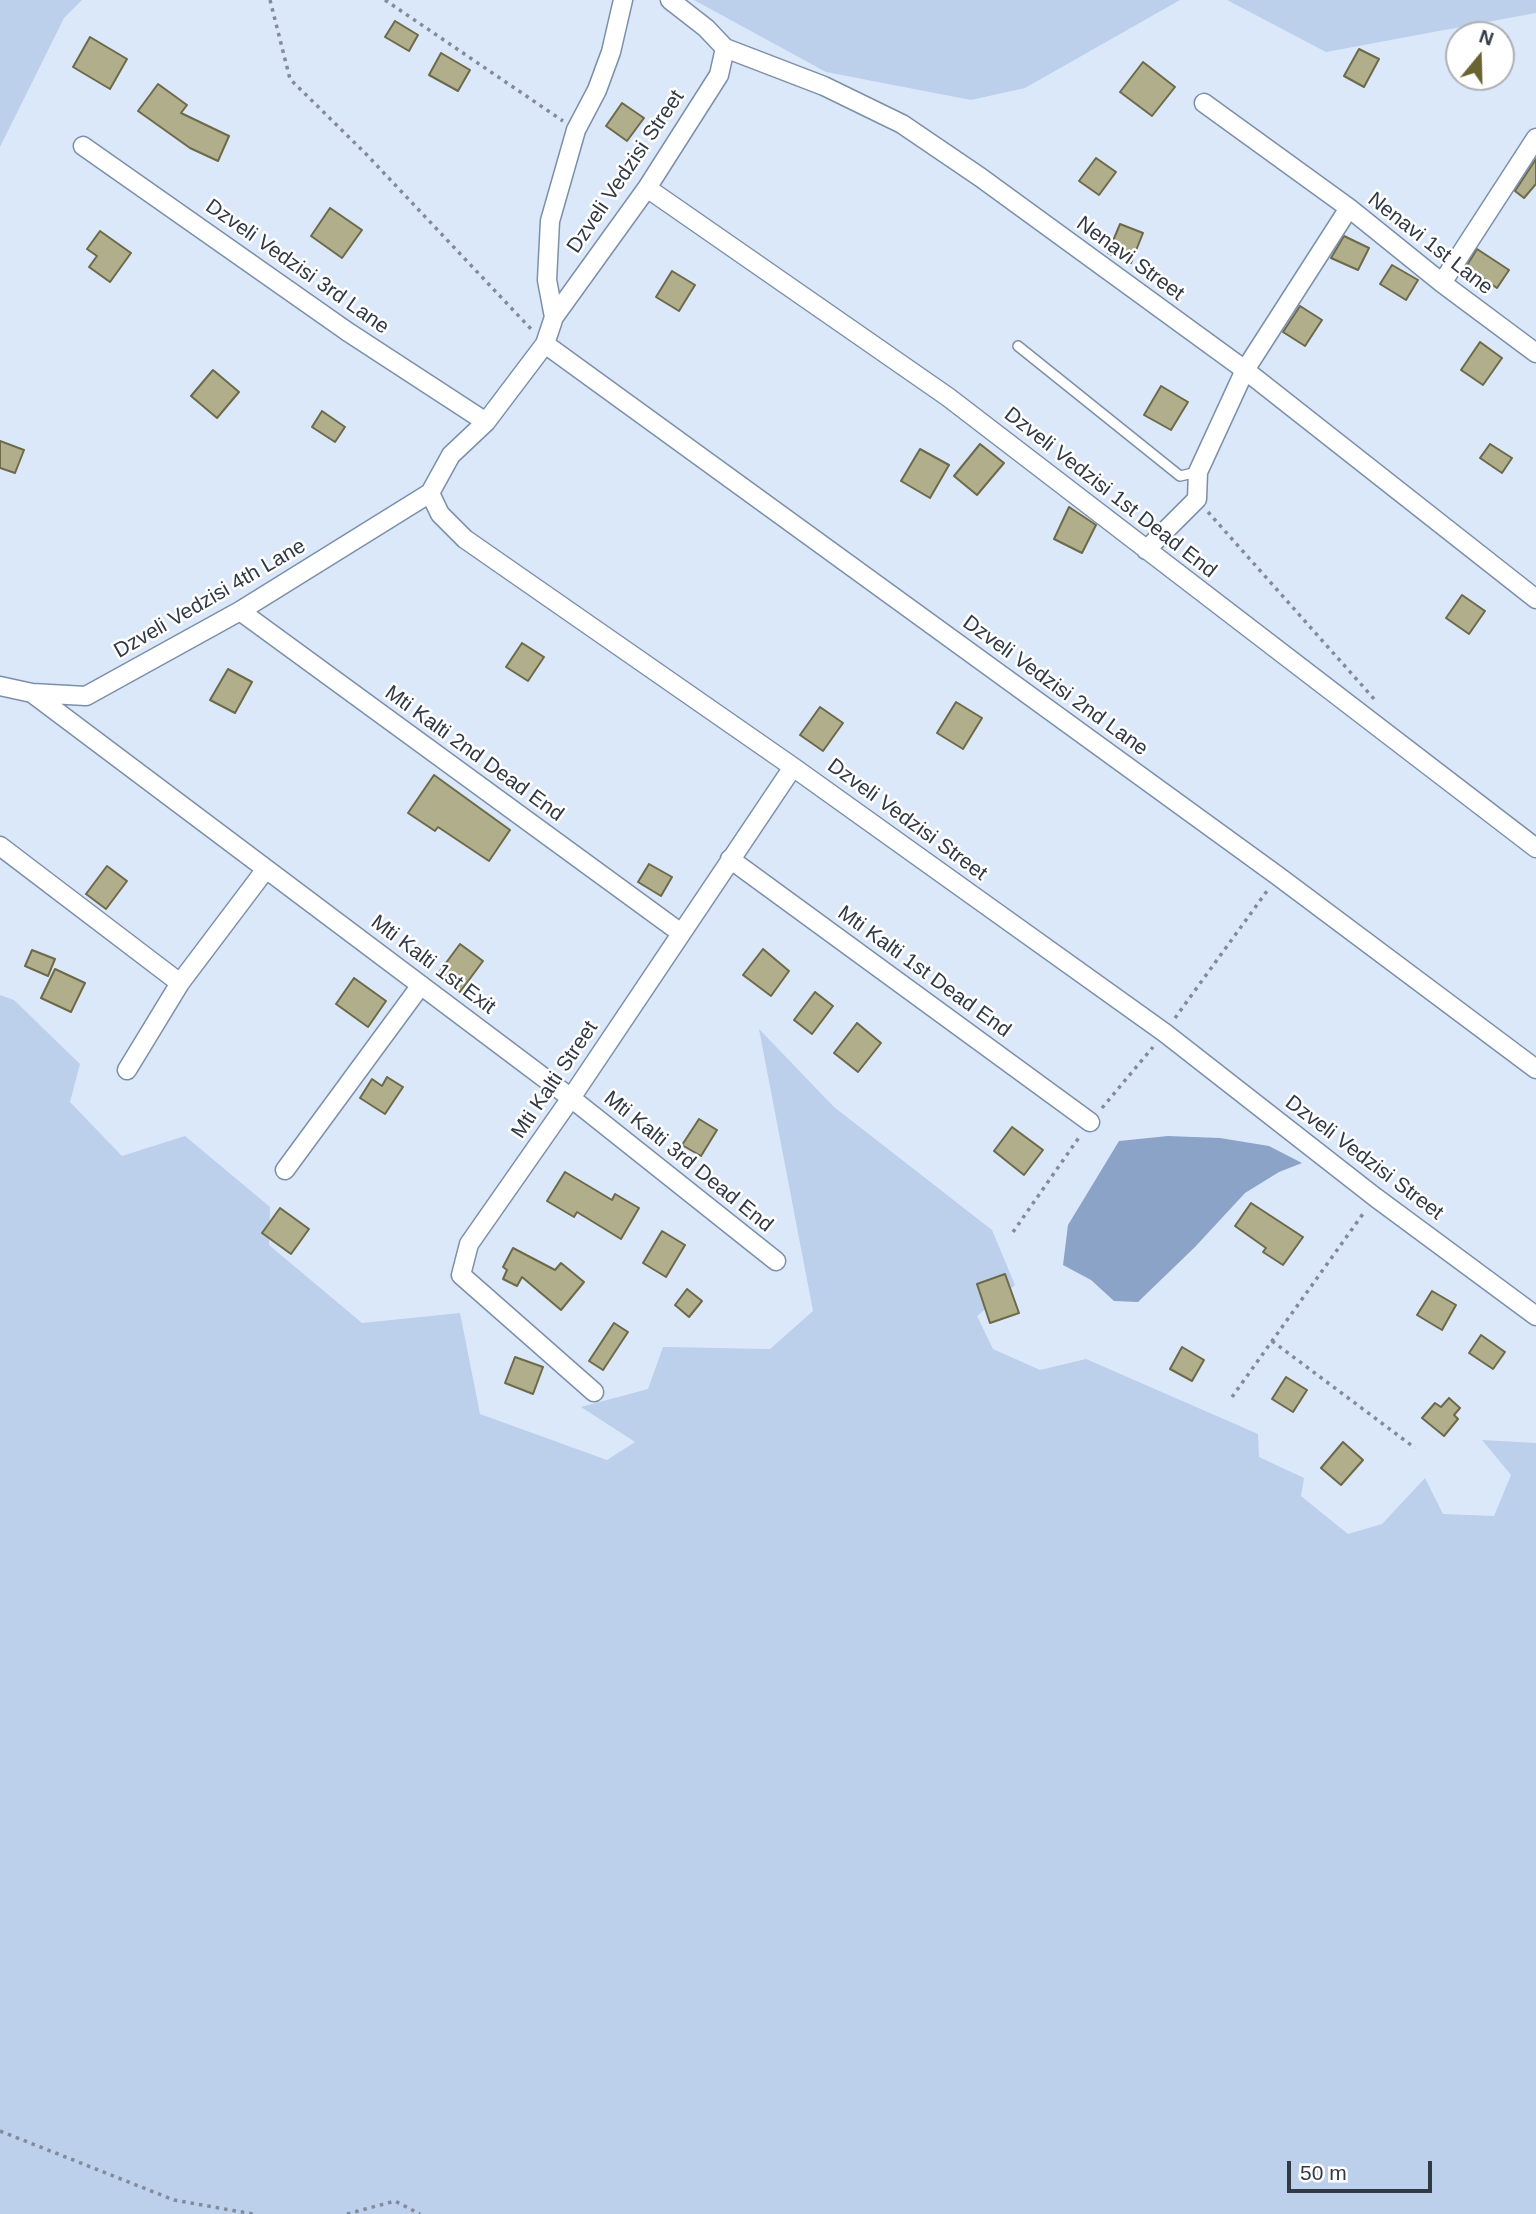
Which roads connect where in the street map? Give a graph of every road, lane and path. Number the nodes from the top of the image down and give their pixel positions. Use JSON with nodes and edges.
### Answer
{"nodes":[{"id":1,"x":270,"y":0,"type":"edge"},
{"id":2,"x":385,"y":0,"type":"edge"},
{"id":3,"x":623,"y":0,"type":"edge"},
{"id":4,"x":670,"y":0,"type":"edge"},
{"id":5,"x":725,"y":48,"type":"junction"},
{"id":6,"x":1204,"y":103,"type":"dead end"},
{"id":7,"x":576,"y":130,"type":"junction"},
{"id":8,"x":1536,"y":138,"type":"edge"},
{"id":9,"x":83,"y":146,"type":"dead end"},
{"id":10,"x":646,"y":188,"type":"junction"},
{"id":11,"x":1349,"y":208,"type":"junction"},
{"id":12,"x":1442,"y":282,"type":"junction"},
{"id":13,"x":554,"y":317,"type":"junction"},
{"id":14,"x":545,"y":344,"type":"junction"},
{"id":15,"x":1018,"y":346,"type":"dead end"},
{"id":16,"x":1536,"y":353,"type":"edge"},
{"id":17,"x":1245,"y":370,"type":"junction"},
{"id":18,"x":486,"y":422,"type":"junction"},
{"id":19,"x":1198,"y":472,"type":"junction"},
{"id":20,"x":430,"y":493,"type":"junction"},
{"id":21,"x":1196,"y":499,"type":"junction"},
{"id":22,"x":1146,"y":550,"type":"junction"},
{"id":23,"x":1536,"y":599,"type":"edge"},
{"id":24,"x":240,"y":611,"type":"junction"},
{"id":25,"x":0,"y":686,"type":"edge"},
{"id":26,"x":32,"y":693,"type":"junction"},
{"id":27,"x":1382,"y":710,"type":"dead end"},
{"id":28,"x":793,"y":767,"type":"junction"},
{"id":29,"x":0,"y":846,"type":"edge"},
{"id":30,"x":1536,"y":848,"type":"edge"},
{"id":31,"x":730,"y":859,"type":"junction"},
{"id":32,"x":267,"y":869,"type":"junction"},
{"id":33,"x":1278,"y":876,"type":"junction"},
{"id":34,"x":681,"y":933,"type":"junction"},
{"id":35,"x":180,"y":983,"type":"junction"},
{"id":36,"x":421,"y":985,"type":"junction"},
{"id":37,"x":1164,"y":1033,"type":"junction"},
{"id":38,"x":1536,"y":1069,"type":"edge"},
{"id":39,"x":127,"y":1070,"type":"dead end"},
{"id":40,"x":571,"y":1098,"type":"junction"},
{"id":41,"x":1090,"y":1122,"type":"junction"},
{"id":42,"x":285,"y":1170,"type":"dead end"},
{"id":43,"x":1375,"y":1197,"type":"junction"},
{"id":44,"x":1013,"y":1232,"type":"dead end"},
{"id":45,"x":776,"y":1261,"type":"dead end"},
{"id":46,"x":1536,"y":1316,"type":"edge"},
{"id":47,"x":1272,"y":1341,"type":"junction"},
{"id":48,"x":594,"y":1392,"type":"dead end"},
{"id":49,"x":1231,"y":1397,"type":"dead end"},
{"id":50,"x":1415,"y":1448,"type":"dead end"},
{"id":51,"x":0,"y":2131,"type":"edge"},
{"id":52,"x":419,"y":2213,"type":"edge"},
{"id":53,"x":253,"y":2214,"type":"edge"},
{"id":54,"x":347,"y":2214,"type":"edge"}],
"edges":[{"from":1,"to":14,"type":"path"},
{"from":2,"to":7,"type":"path"},
{"from":3,"to":7,"type":"street","name":"Dzveli Vedzisi Street"},
{"from":4,"to":5,"type":"street","name":"Nenavi Street"},
{"from":5,"to":10,"type":"street","name":"Dzveli Vedzisi Street"},
{"from":5,"to":17,"type":"street","name":"Nenavi Street"},
{"from":6,"to":11,"type":"street"},
{"from":7,"to":13,"type":"street","name":"Dzveli Vedzisi Street"},
{"from":8,"to":12,"type":"street"},
{"from":9,"to":18,"type":"street","name":"Dzveli Vedzisi 3rd Lane"},
{"from":10,"to":13,"type":"street","name":"Dzveli Vedzisi Street"},
{"from":10,"to":22,"type":"street","name":"Dzveli Vedzisi 1st Dead End"},
{"from":11,"to":12,"type":"street","name":"Nenavi 1st Lane"},
{"from":11,"to":17,"type":"street","name":"Nenavi 1st Lane"},
{"from":12,"to":16,"type":"street","name":"Nenavi 1st Lane"},
{"from":13,"to":14,"type":"street","name":"Dzveli Vedzisi Street"},
{"from":14,"to":18,"type":"street","name":"Dzveli Vedzisi Street"},
{"from":14,"to":33,"type":"street","name":"Dzveli Vedzisi 2nd Lane"},
{"from":15,"to":19,"type":"lane"},
{"from":17,"to":19,"type":"street","name":"Nenavi 1st Lane"},
{"from":17,"to":23,"type":"street","name":"Nenavi Street"},
{"from":18,"to":20,"type":"street","name":"Dzveli Vedzisi Street"},
{"from":19,"to":21,"type":"street"},
{"from":20,"to":24,"type":"street","name":"Dzveli Vedzisi 4th Lane"},
{"from":20,"to":28,"type":"street","name":"Dzveli Vedzisi Street"},
{"from":21,"to":22,"type":"street"},
{"from":21,"to":27,"type":"path"},
{"from":22,"to":30,"type":"street","name":"Dzveli Vedzisi 1st Dead End"},
{"from":24,"to":26,"type":"street","name":"Dzveli Vedzisi 4th Lane"},
{"from":24,"to":34,"type":"street","name":"Mti Kalti 2nd Dead End"},
{"from":25,"to":26,"type":"street","name":"Dzveli Vedzisi 4th Lane"},
{"from":26,"to":32,"type":"street","name":"Mti Kalti 1st Exit"},
{"from":28,"to":31,"type":"street","name":"Mti Kalti Street"},
{"from":28,"to":37,"type":"street","name":"Dzveli Vedzisi Street"},
{"from":29,"to":35,"type":"street"},
{"from":31,"to":34,"type":"street","name":"Mti Kalti Street"},
{"from":31,"to":41,"type":"street","name":"Mti Kalti 1st Dead End"},
{"from":32,"to":35,"type":"street"},
{"from":32,"to":36,"type":"street","name":"Mti Kalti 1st Exit"},
{"from":33,"to":37,"type":"path"},
{"from":33,"to":38,"type":"street","name":"Dzveli Vedzisi 2nd Lane"},
{"from":34,"to":40,"type":"street","name":"Mti Kalti Street"},
{"from":35,"to":39,"type":"street"},
{"from":36,"to":40,"type":"street","name":"Mti Kalti 1st Exit"},
{"from":36,"to":42,"type":"street"},
{"from":37,"to":41,"type":"path"},
{"from":37,"to":43,"type":"street","name":"Dzveli Vedzisi Street"},
{"from":40,"to":45,"type":"street","name":"Mti Kalti 3rd Dead End"},
{"from":40,"to":48,"type":"street","name":"Mti Kalti Street"},
{"from":41,"to":44,"type":"path"},
{"from":43,"to":46,"type":"street","name":"Dzveli Vedzisi Street"},
{"from":43,"to":47,"type":"path"},
{"from":47,"to":49,"type":"path"},
{"from":47,"to":50,"type":"path"},
{"from":51,"to":53,"type":"path"},
{"from":52,"to":54,"type":"path"}]}
